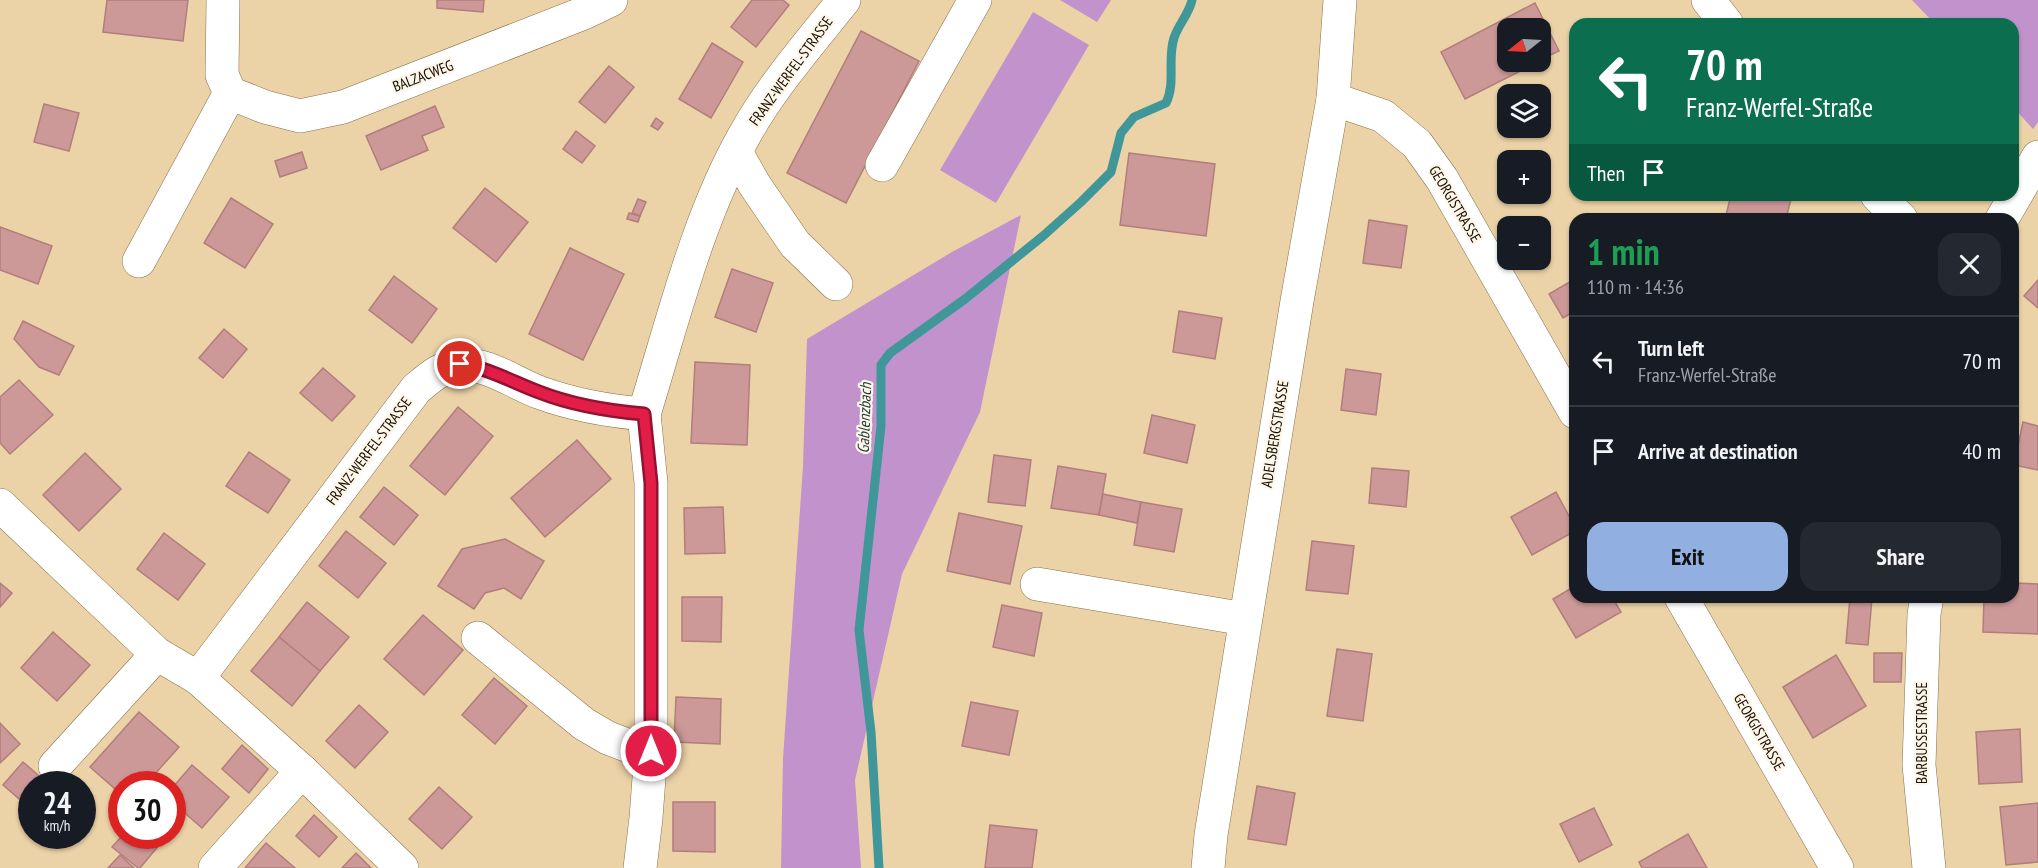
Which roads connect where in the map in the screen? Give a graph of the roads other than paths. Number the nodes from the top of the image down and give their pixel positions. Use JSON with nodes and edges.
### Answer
{"nodes":[{"id":1,"x":223,"y":0,"type":"edge"},
{"id":2,"x":611,"y":0,"type":"edge"},
{"id":3,"x":844,"y":0,"type":"edge"},
{"id":4,"x":975,"y":0,"type":"edge"},
{"id":5,"x":1340,"y":0,"type":"edge"},
{"id":6,"x":1708,"y":0,"type":"edge"},
{"id":7,"x":1722,"y":18,"type":"edge"},
{"id":8,"x":230,"y":93,"type":"junction"},
{"id":9,"x":1333,"y":99,"type":"junction"},
{"id":10,"x":736,"y":152,"type":"junction"},
{"id":11,"x":2038,"y":157,"type":"edge"},
{"id":12,"x":882,"y":165,"type":"dead end"},
{"id":13,"x":2019,"y":190,"type":"edge"},
{"id":14,"x":1883,"y":201,"type":"edge"},
{"id":15,"x":1895,"y":213,"type":"edge"},
{"id":16,"x":139,"y":261,"type":"dead end"},
{"id":17,"x":836,"y":284,"type":"dead end"},
{"id":18,"x":1569,"y":401,"type":"edge"},
{"id":19,"x":644,"y":414,"type":"junction"},
{"id":20,"x":0,"y":506,"type":"edge"},
{"id":21,"x":1037,"y":584,"type":"dead end"},
{"id":22,"x":1684,"y":603,"type":"edge"},
{"id":23,"x":1926,"y":603,"type":"edge"},
{"id":24,"x":1245,"y":619,"type":"junction"},
{"id":25,"x":478,"y":638,"type":"dead end"},
{"id":26,"x":157,"y":654,"type":"junction"},
{"id":27,"x":198,"y":678,"type":"junction"},
{"id":28,"x":651,"y":751,"type":"junction"},
{"id":29,"x":55,"y":766,"type":"dead end"},
{"id":30,"x":302,"y":771,"type":"junction"},
{"id":31,"x":215,"y":868,"type":"edge"},
{"id":32,"x":402,"y":868,"type":"edge"},
{"id":33,"x":640,"y":868,"type":"edge"},
{"id":34,"x":1208,"y":868,"type":"edge"},
{"id":35,"x":1836,"y":868,"type":"edge"},
{"id":36,"x":1929,"y":868,"type":"edge"}],
"edges":[{"from":1,"to":8,"type":"street"},
{"from":2,"to":8,"type":"street","name":"BALZACWEG"},
{"from":3,"to":10,"type":"street","name":"FRANZ-WERFEL-STRASSE"},
{"from":4,"to":12,"type":"street"},
{"from":5,"to":9,"type":"street","name":"ADELSBERGSTRASSE"},
{"from":6,"to":7,"type":"street"},
{"from":8,"to":16,"type":"street"},
{"from":9,"to":18,"type":"street","name":"GEORGISTRASSE"},
{"from":9,"to":24,"type":"street","name":"ADELSBERGSTRASSE"},
{"from":10,"to":17,"type":"street"},
{"from":10,"to":19,"type":"street","name":"FRANZ-WERFEL-STRASSE"},
{"from":11,"to":13,"type":"street"},
{"from":14,"to":15,"type":"street"},
{"from":19,"to":27,"type":"street","name":"FRANZ-WERFEL-STRASSE"},
{"from":19,"to":28,"type":"street","name":"FRANZ-WERFEL-STRASSE"},
{"from":20,"to":26,"type":"street"},
{"from":21,"to":24,"type":"street"},
{"from":22,"to":35,"type":"street","name":"GEORGISTRASSE"},
{"from":23,"to":36,"type":"street","name":"BARBUSSESTRASSE"},
{"from":24,"to":34,"type":"street","name":"ADELSBERGSTRASSE"},
{"from":25,"to":28,"type":"street"},
{"from":26,"to":27,"type":"street"},
{"from":26,"to":29,"type":"street"},
{"from":27,"to":30,"type":"street"},
{"from":28,"to":33,"type":"street","name":"FRANZ-WERFEL-STRASSE"},
{"from":30,"to":31,"type":"street"},
{"from":30,"to":32,"type":"street"}]}
